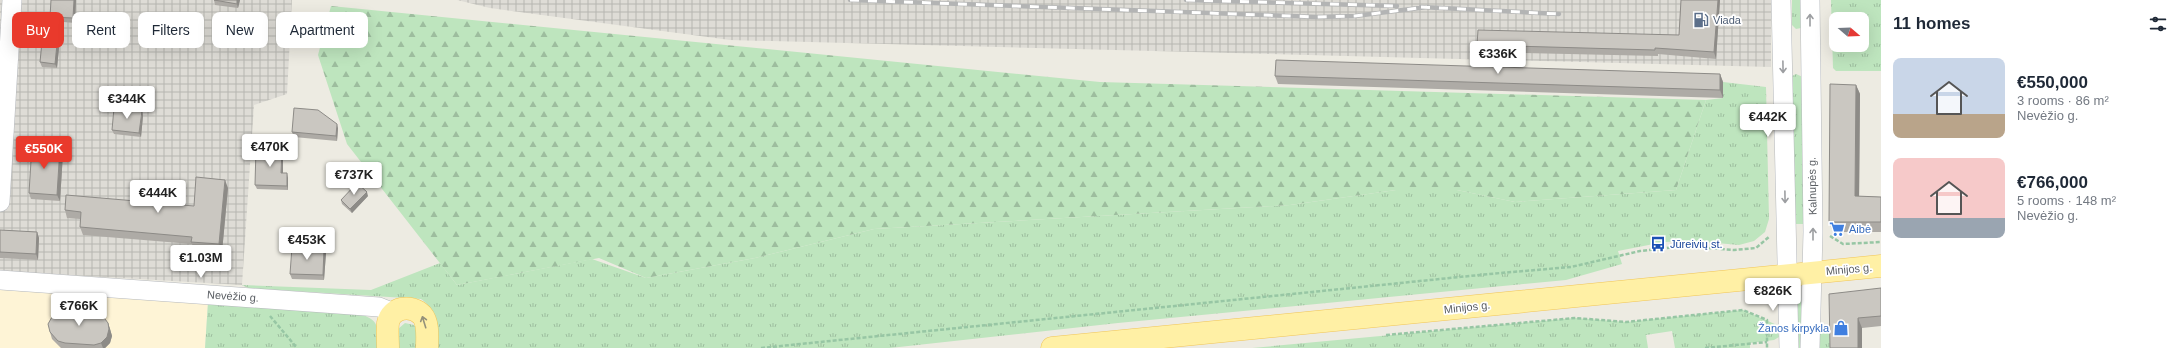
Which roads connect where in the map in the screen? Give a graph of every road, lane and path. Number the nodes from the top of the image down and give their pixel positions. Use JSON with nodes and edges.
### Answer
{"nodes":[{"id":1,"x":12,"y":0,"type":"edge"},
{"id":2,"x":1781,"y":0,"type":"edge"},
{"id":3,"x":1810,"y":0,"type":"edge"},
{"id":4,"x":1782,"y":47,"type":"junction"},
{"id":5,"x":1810,"y":47,"type":"junction"},
{"id":6,"x":0,"y":202,"type":"edge"},
{"id":7,"x":1786,"y":232,"type":"junction"},
{"id":8,"x":1813,"y":232,"type":"junction"},
{"id":9,"x":1881,"y":242,"type":"edge"},
{"id":10,"x":1881,"y":266,"type":"edge"},
{"id":11,"x":1813,"y":273,"type":"junction"},
{"id":12,"x":1788,"y":275,"type":"junction"},
{"id":13,"x":0,"y":280,"type":"edge"},
{"id":14,"x":254,"y":298,"type":"junction"},
{"id":15,"x":394,"y":313,"type":"junction"},
{"id":16,"x":1378,"y":336,"type":"dead end"},
{"id":17,"x":1768,"y":342,"type":"junction"},
{"id":18,"x":1117,"y":344,"type":"edge"},
{"id":19,"x":297,"y":348,"type":"edge"},
{"id":20,"x":388,"y":348,"type":"edge"},
{"id":21,"x":427,"y":348,"type":"edge"},
{"id":22,"x":761,"y":348,"type":"edge"},
{"id":23,"x":1052,"y":348,"type":"edge"},
{"id":24,"x":1705,"y":348,"type":"edge"},
{"id":25,"x":1768,"y":348,"type":"edge"},
{"id":26,"x":1789,"y":348,"type":"edge"},
{"id":27,"x":1810,"y":348,"type":"edge"}],
"edges":[{"from":1,"to":6,"type":"street"},
{"from":2,"to":4,"type":"street"},
{"from":5,"to":3,"type":"street","name":"Kalnupės g.","one_way":true},
{"from":4,"to":5,"type":"street"},
{"from":4,"to":7,"type":"street","one_way":true},
{"from":5,"to":8,"type":"street","name":"Kalnupės g."},
{"from":7,"to":12,"type":"street"},
{"from":7,"to":22,"type":"path"},
{"from":8,"to":9,"type":"path"},
{"from":11,"to":8,"type":"street","name":"Kalnupės g.","one_way":true},
{"from":10,"to":11,"type":"main road","name":"Minijos g."},
{"from":11,"to":12,"type":"main road","name":"Minijos g."},
{"from":11,"to":27,"type":"street","name":"Kalnupės g."},
{"from":12,"to":18,"type":"main road","name":"Minijos g."},
{"from":12,"to":26,"type":"street"},
{"from":13,"to":14,"type":"street","name":"Nevėžio g."},
{"from":14,"to":15,"type":"street","name":"Nevėžio g."},
{"from":14,"to":19,"type":"path"},
{"from":15,"to":20,"type":"main road"},
{"from":21,"to":15,"type":"main road","one_way":true},
{"from":16,"to":17,"type":"path"},
{"from":17,"to":24,"type":"path"},
{"from":17,"to":25,"type":"path"},
{"from":18,"to":23,"type":"main road","name":"Minijos g."}]}
